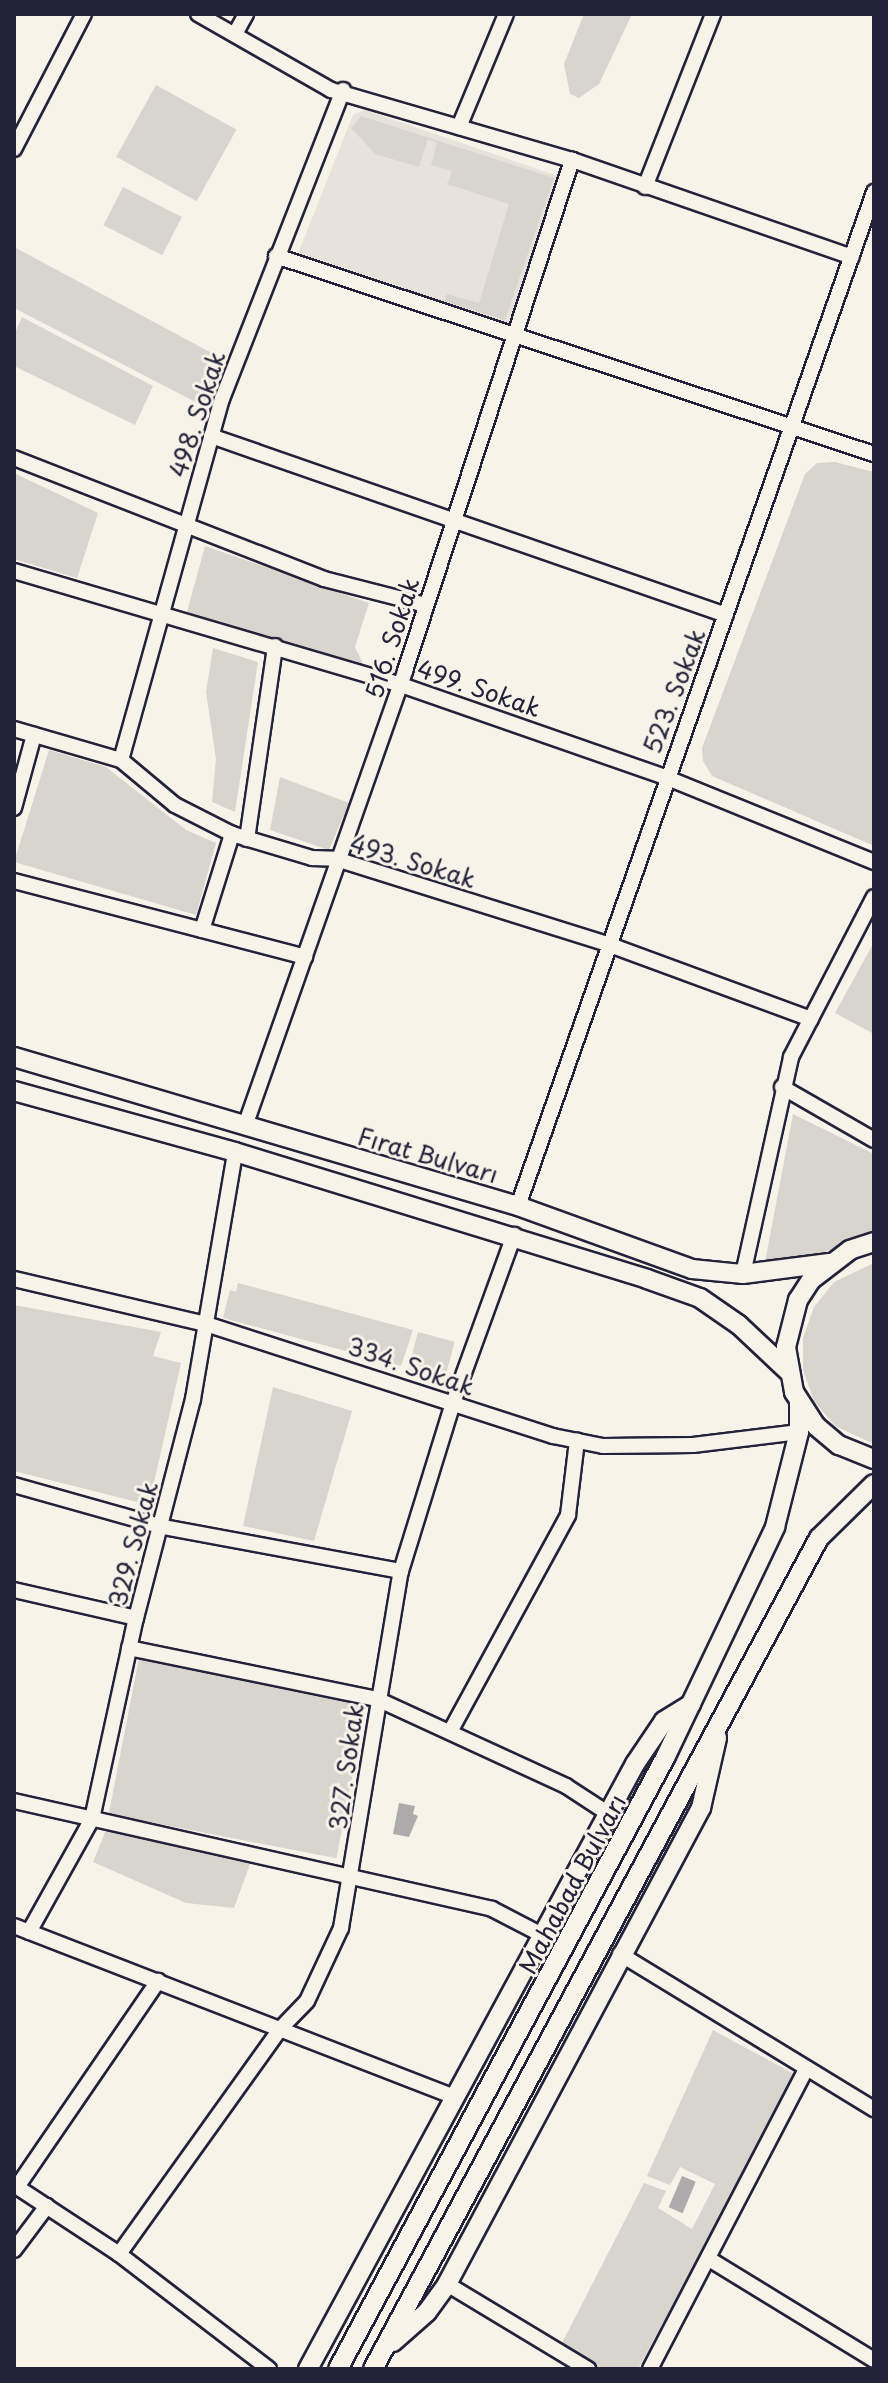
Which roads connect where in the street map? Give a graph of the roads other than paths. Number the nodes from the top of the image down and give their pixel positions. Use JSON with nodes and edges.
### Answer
{"nodes":[{"id":1,"x":84,"y":14,"type":"edge"},
{"id":2,"x":198,"y":14,"type":"edge"},
{"id":3,"x":246,"y":14,"type":"edge"},
{"id":4,"x":506,"y":14,"type":"edge"},
{"id":5,"x":713,"y":14,"type":"edge"},
{"id":6,"x":235,"y":34,"type":"junction"},
{"id":7,"x":343,"y":90,"type":"junction"},
{"id":8,"x":459,"y":127,"type":"junction"},
{"id":9,"x":14,"y":149,"type":"edge"},
{"id":10,"x":572,"y":160,"type":"junction"},
{"id":11,"x":645,"y":187,"type":"junction"},
{"id":12,"x":874,"y":192,"type":"edge"},
{"id":13,"x":276,"y":256,"type":"junction"},
{"id":14,"x":852,"y":257,"type":"junction"},
{"id":15,"x":512,"y":337,"type":"junction"},
{"id":16,"x":791,"y":430,"type":"junction"},
{"id":17,"x":211,"y":436,"type":"junction"},
{"id":18,"x":874,"y":454,"type":"edge"},
{"id":19,"x":14,"y":458,"type":"edge"},
{"id":20,"x":453,"y":520,"type":"junction"},
{"id":21,"x":184,"y":526,"type":"junction"},
{"id":22,"x":14,"y":571,"type":"edge"},
{"id":23,"x":426,"y":605,"type":"junction"},
{"id":24,"x":726,"y":615,"type":"junction"},
{"id":25,"x":158,"y":616,"type":"junction"},
{"id":26,"x":275,"y":646,"type":"junction"},
{"id":27,"x":401,"y":685,"type":"junction"},
{"id":28,"x":14,"y":729,"type":"edge"},
{"id":29,"x":34,"y":735,"type":"junction"},
{"id":30,"x":121,"y":760,"type":"junction"},
{"id":31,"x":665,"y":777,"type":"junction"},
{"id":32,"x":14,"y":808,"type":"edge"},
{"id":33,"x":239,"y":836,"type":"junction"},
{"id":34,"x":336,"y":859,"type":"junction"},
{"id":35,"x":874,"y":862,"type":"edge"},
{"id":36,"x":14,"y":881,"type":"edge"},
{"id":37,"x":874,"y":897,"type":"edge"},
{"id":38,"x":202,"y":930,"type":"junction"},
{"id":39,"x":610,"y":945,"type":"junction"},
{"id":40,"x":305,"y":957,"type":"junction"},
{"id":41,"x":811,"y":1019,"type":"junction"},
{"id":42,"x":14,"y":1057,"type":"edge"},
{"id":43,"x":782,"y":1087,"type":"junction"},
{"id":44,"x":14,"y":1091,"type":"edge"},
{"id":45,"x":245,"y":1126,"type":"junction"},
{"id":46,"x":874,"y":1140,"type":"edge"},
{"id":47,"x":235,"y":1152,"type":"junction"},
{"id":48,"x":518,"y":1206,"type":"junction"},
{"id":49,"x":514,"y":1235,"type":"junction"},
{"id":50,"x":874,"y":1242,"type":"edge"},
{"id":51,"x":829,"y":1263,"type":"junction"},
{"id":52,"x":692,"y":1269,"type":"junction"},
{"id":53,"x":743,"y":1274,"type":"junction"},
{"id":54,"x":14,"y":1279,"type":"edge"},
{"id":55,"x":681,"y":1291,"type":"junction"},
{"id":56,"x":206,"y":1324,"type":"junction"},
{"id":57,"x":788,"y":1371,"type":"junction"},
{"id":58,"x":799,"y":1402,"type":"junction"},
{"id":59,"x":453,"y":1403,"type":"junction"},
{"id":60,"x":799,"y":1432,"type":"junction"},
{"id":61,"x":577,"y":1441,"type":"junction"},
{"id":62,"x":874,"y":1459,"type":"edge"},
{"id":63,"x":874,"y":1484,"type":"edge"},
{"id":64,"x":14,"y":1485,"type":"edge"},
{"id":65,"x":163,"y":1527,"type":"junction"},
{"id":66,"x":401,"y":1571,"type":"junction"},
{"id":67,"x":14,"y":1590,"type":"edge"},
{"id":68,"x":136,"y":1618,"type":"junction"},
{"id":69,"x":129,"y":1648,"type":"junction"},
{"id":70,"x":377,"y":1699,"type":"junction"},
{"id":71,"x":691,"y":1704,"type":"junction"},
{"id":72,"x":722,"y":1717,"type":"junction"},
{"id":73,"x":451,"y":1730,"type":"junction"},
{"id":74,"x":14,"y":1801,"type":"edge"},
{"id":75,"x":609,"y":1814,"type":"junction"},
{"id":76,"x":92,"y":1819,"type":"junction"},
{"id":77,"x":350,"y":1881,"type":"junction"},
{"id":78,"x":14,"y":1926,"type":"edge"},
{"id":79,"x":29,"y":1932,"type":"junction"},
{"id":80,"x":544,"y":1936,"type":"junction"},
{"id":81,"x":620,"y":1954,"type":"junction"},
{"id":82,"x":158,"y":1981,"type":"junction"},
{"id":83,"x":281,"y":2028,"type":"junction"},
{"id":84,"x":807,"y":2068,"type":"junction"},
{"id":85,"x":456,"y":2097,"type":"junction"},
{"id":86,"x":874,"y":2109,"type":"edge"},
{"id":87,"x":16,"y":2186,"type":"edge"},
{"id":88,"x":47,"y":2206,"type":"junction"},
{"id":89,"x":14,"y":2250,"type":"edge"},
{"id":90,"x":119,"y":2254,"type":"junction"},
{"id":91,"x":709,"y":2259,"type":"junction"},
{"id":92,"x":447,"y":2284,"type":"junction"},
{"id":93,"x":382,"y":2351,"type":"junction"},
{"id":94,"x":874,"y":2360,"type":"edge"},
{"id":95,"x":269,"y":2369,"type":"edge"},
{"id":96,"x":308,"y":2369,"type":"edge"},
{"id":97,"x":338,"y":2369,"type":"edge"},
{"id":98,"x":373,"y":2369,"type":"edge"},
{"id":99,"x":588,"y":2369,"type":"edge"},
{"id":100,"x":650,"y":2369,"type":"edge"}],
"edges":[{"from":1,"to":9,"type":"street"},
{"from":2,"to":6,"type":"street"},
{"from":3,"to":6,"type":"street"},
{"from":4,"to":8,"type":"street"},
{"from":5,"to":11,"type":"street"},
{"from":6,"to":7,"type":"street"},
{"from":7,"to":8,"type":"street"},
{"from":7,"to":13,"type":"street","name":"498. Sokak"},
{"from":8,"to":10,"type":"street"},
{"from":10,"to":11,"type":"street"},
{"from":10,"to":15,"type":"street","name":"516. Sokak"},
{"from":11,"to":14,"type":"street"},
{"from":12,"to":14,"type":"street","name":"523. Sokak"},
{"from":13,"to":15,"type":"street"},
{"from":13,"to":17,"type":"street","name":"498. Sokak"},
{"from":14,"to":16,"type":"street","name":"523. Sokak"},
{"from":15,"to":16,"type":"street"},
{"from":15,"to":20,"type":"street","name":"516. Sokak"},
{"from":16,"to":18,"type":"street"},
{"from":16,"to":24,"type":"street","name":"523. Sokak"},
{"from":17,"to":20,"type":"street"},
{"from":17,"to":21,"type":"street","name":"498. Sokak"},
{"from":19,"to":21,"type":"street"},
{"from":20,"to":23,"type":"street","name":"516. Sokak"},
{"from":20,"to":24,"type":"street"},
{"from":21,"to":23,"type":"street"},
{"from":21,"to":25,"type":"street","name":"498. Sokak"},
{"from":22,"to":25,"type":"street","name":"499. Sokak"},
{"from":23,"to":27,"type":"street","name":"516. Sokak"},
{"from":24,"to":31,"type":"street","name":"523. Sokak"},
{"from":25,"to":26,"type":"street","name":"499. Sokak"},
{"from":25,"to":30,"type":"street","name":"498. Sokak"},
{"from":26,"to":27,"type":"street","name":"499. Sokak"},
{"from":26,"to":33,"type":"street"},
{"from":27,"to":31,"type":"street","name":"499. Sokak"},
{"from":27,"to":34,"type":"street","name":"516. Sokak"},
{"from":28,"to":29,"type":"street","name":"493. Sokak"},
{"from":29,"to":30,"type":"street","name":"493. Sokak"},
{"from":29,"to":32,"type":"street"},
{"from":30,"to":33,"type":"street","name":"493. Sokak"},
{"from":31,"to":35,"type":"street","name":"499. Sokak"},
{"from":31,"to":39,"type":"street","name":"523. Sokak"},
{"from":33,"to":34,"type":"street","name":"493. Sokak"},
{"from":33,"to":38,"type":"street"},
{"from":34,"to":39,"type":"street","name":"493. Sokak"},
{"from":34,"to":40,"type":"street","name":"516. Sokak"},
{"from":36,"to":38,"type":"street"},
{"from":37,"to":41,"type":"street"},
{"from":38,"to":40,"type":"street"},
{"from":39,"to":41,"type":"street","name":"493. Sokak"},
{"from":39,"to":48,"type":"street","name":"523. Sokak"},
{"from":40,"to":45,"type":"street","name":"516. Sokak"},
{"from":41,"to":43,"type":"street"},
{"from":42,"to":45,"type":"main road","name":"Fırat Bulvarı"},
{"from":43,"to":46,"type":"street"},
{"from":43,"to":53,"type":"street"},
{"from":44,"to":47,"type":"main road"},
{"from":45,"to":48,"type":"main road","name":"Fırat Bulvarı"},
{"from":47,"to":49,"type":"main road"},
{"from":47,"to":56,"type":"street","name":"329. Sokak"},
{"from":48,"to":52,"type":"main road","name":"Fırat Bulvarı"},
{"from":49,"to":55,"type":"main road"},
{"from":49,"to":59,"type":"street","name":"327. Sokak"},
{"from":50,"to":51,"type":"main road"},
{"from":51,"to":53,"type":"main road","name":"Fırat Bulvarı"},
{"from":51,"to":57,"type":"main road"},
{"from":52,"to":53,"type":"main road","name":"Fırat Bulvarı"},
{"from":52,"to":55,"type":"main road"},
{"from":54,"to":56,"type":"street","name":"334. Sokak"},
{"from":55,"to":57,"type":"main road"},
{"from":56,"to":59,"type":"street","name":"334. Sokak"},
{"from":56,"to":65,"type":"street","name":"329. Sokak"},
{"from":57,"to":58,"type":"main road"},
{"from":58,"to":60,"type":"main road","name":"Mahabad Bulvarı"},
{"from":58,"to":62,"type":"main road"},
{"from":59,"to":61,"type":"street","name":"334. Sokak"},
{"from":59,"to":66,"type":"street","name":"327. Sokak"},
{"from":60,"to":61,"type":"street","name":"334. Sokak"},
{"from":60,"to":71,"type":"main road","name":"Mahabad Bulvarı"},
{"from":61,"to":73,"type":"street"},
{"from":63,"to":72,"type":"main road"},
{"from":64,"to":65,"type":"street"},
{"from":65,"to":66,"type":"street"},
{"from":65,"to":68,"type":"street","name":"329. Sokak"},
{"from":66,"to":70,"type":"street","name":"327. Sokak"},
{"from":67,"to":68,"type":"street"},
{"from":68,"to":69,"type":"street","name":"329. Sokak"},
{"from":69,"to":70,"type":"street"},
{"from":69,"to":76,"type":"street","name":"329. Sokak"},
{"from":70,"to":73,"type":"street"},
{"from":70,"to":77,"type":"street","name":"327. Sokak"},
{"from":71,"to":75,"type":"main road"},
{"from":71,"to":97,"type":"main road","name":"Mahabad Bulvarı"},
{"from":72,"to":81,"type":"main road"},
{"from":72,"to":93,"type":"main road"},
{"from":73,"to":75,"type":"street"},
{"from":74,"to":76,"type":"street"},
{"from":75,"to":80,"type":"main road"},
{"from":76,"to":77,"type":"street"},
{"from":76,"to":79,"type":"street","name":"329. Sokak"},
{"from":77,"to":80,"type":"street"},
{"from":77,"to":83,"type":"street","name":"327. Sokak"},
{"from":78,"to":79,"type":"street"},
{"from":79,"to":82,"type":"street"},
{"from":80,"to":85,"type":"main road"},
{"from":81,"to":84,"type":"street"},
{"from":81,"to":92,"type":"main road"},
{"from":82,"to":83,"type":"street"},
{"from":82,"to":87,"type":"street"},
{"from":83,"to":85,"type":"street"},
{"from":83,"to":90,"type":"street","name":"327. Sokak"},
{"from":84,"to":86,"type":"street"},
{"from":84,"to":91,"type":"street"},
{"from":85,"to":96,"type":"main road"},
{"from":87,"to":88,"type":"street"},
{"from":88,"to":89,"type":"street"},
{"from":88,"to":90,"type":"street"},
{"from":90,"to":95,"type":"street"},
{"from":91,"to":94,"type":"street"},
{"from":91,"to":100,"type":"street"},
{"from":92,"to":93,"type":"main road"},
{"from":92,"to":99,"type":"street"},
{"from":93,"to":98,"type":"main road"}]}
